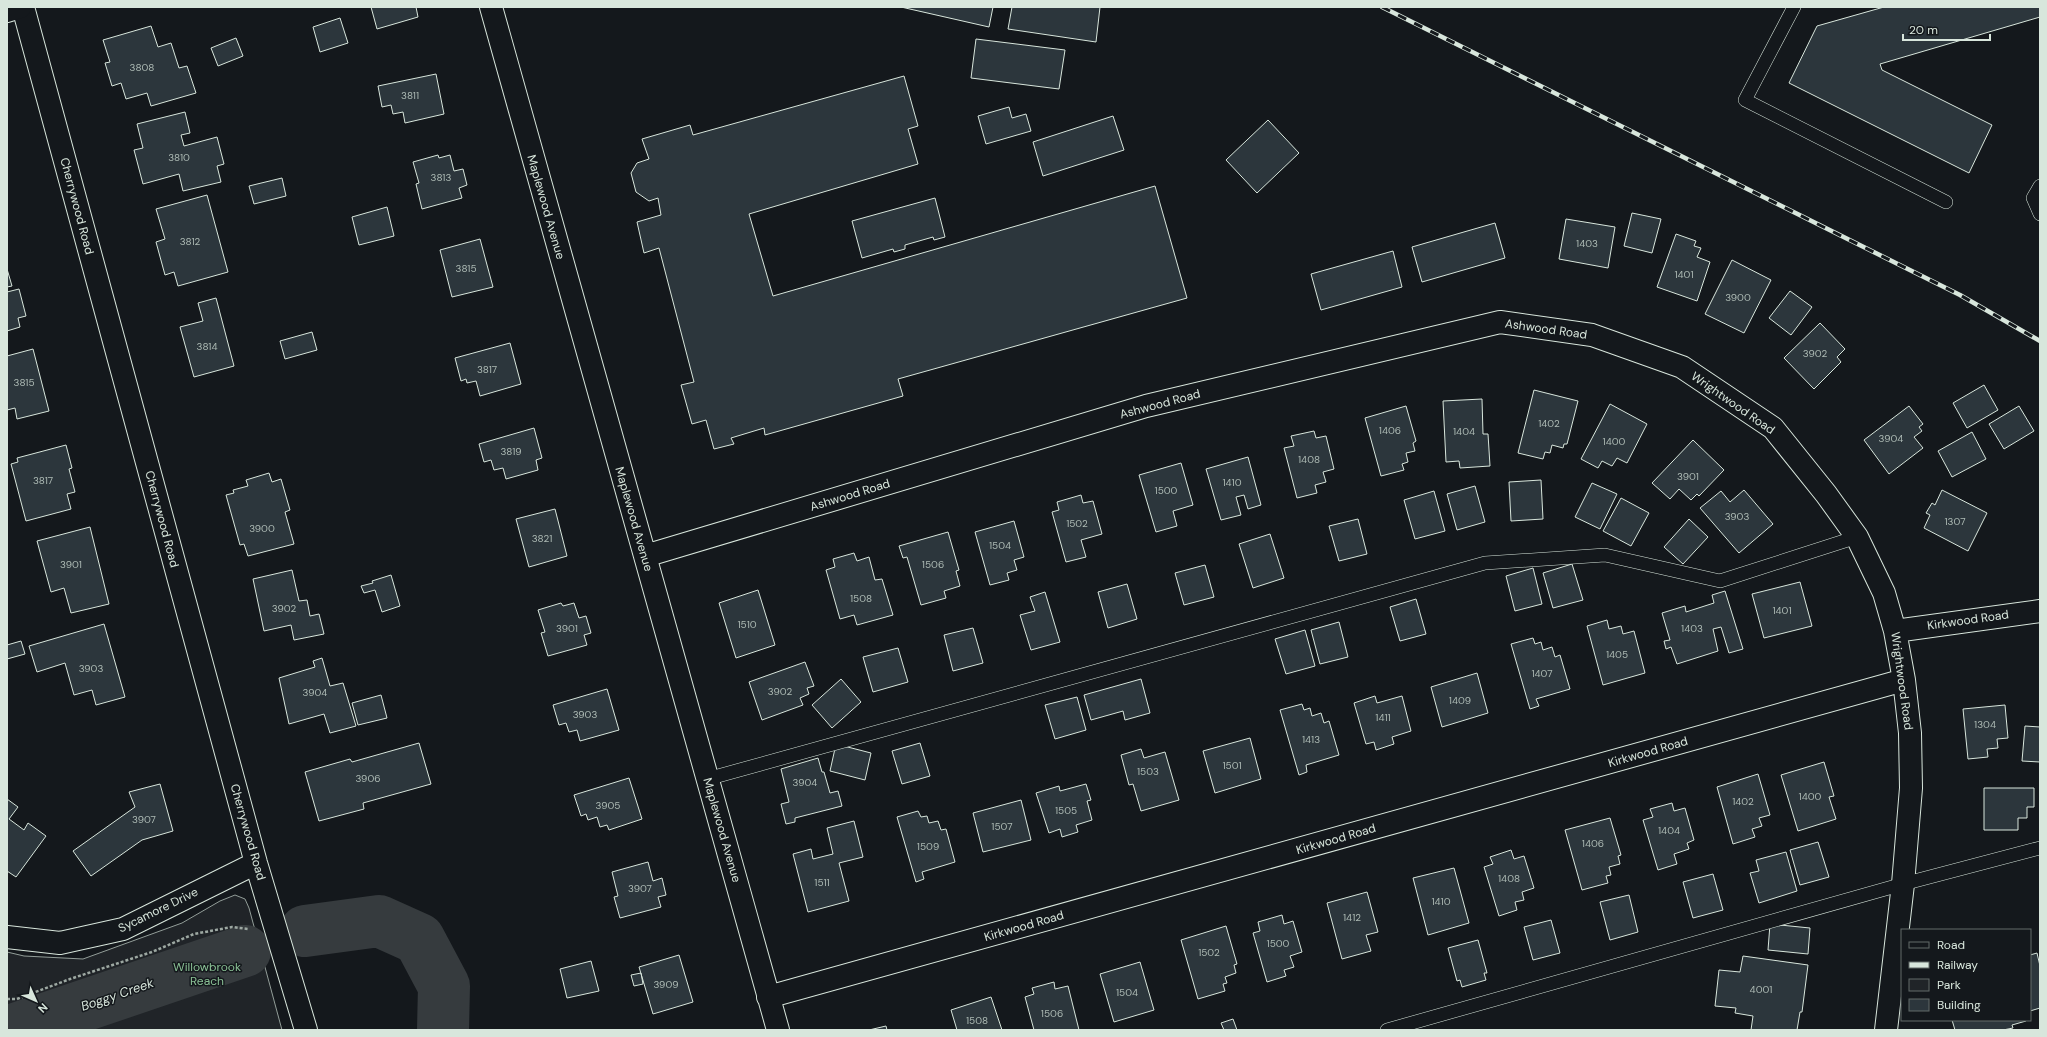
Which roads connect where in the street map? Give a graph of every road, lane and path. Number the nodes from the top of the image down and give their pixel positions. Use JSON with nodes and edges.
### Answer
{"nodes":[{"id":1,"x":20,"y":7,"type":"edge"},
{"id":2,"x":23,"y":7,"type":"edge"},
{"id":3,"x":491,"y":7,"type":"edge"},
{"id":4,"x":1794,"y":7,"type":"edge"},
{"id":5,"x":7,"y":11,"type":"edge"},
{"id":6,"x":2040,"y":186,"type":"edge"},
{"id":7,"x":1946,"y":202,"type":"dead end"},
{"id":8,"x":2040,"y":214,"type":"edge"},
{"id":9,"x":1682,"y":367,"type":"joint"},
{"id":10,"x":1857,"y":537,"type":"junction"},
{"id":11,"x":645,"y":556,"type":"junction"},
{"id":12,"x":2040,"y":611,"type":"edge"},
{"id":13,"x":1895,"y":631,"type":"junction"},
{"id":14,"x":1904,"y":680,"type":"junction"},
{"id":15,"x":707,"y":779,"type":"junction"},
{"id":16,"x":2040,"y":848,"type":"edge"},
{"id":17,"x":256,"y":863,"type":"junction"},
{"id":18,"x":1903,"y":884,"type":"junction"},
{"id":19,"x":248,"y":929,"type":"dead end"},
{"id":20,"x":7,"y":937,"type":"edge"},
{"id":21,"x":768,"y":997,"type":"junction"},
{"id":22,"x":7,"y":999,"type":"edge"},
{"id":23,"x":306,"y":1030,"type":"edge"},
{"id":24,"x":778,"y":1030,"type":"edge"},
{"id":25,"x":1387,"y":1030,"type":"edge"},
{"id":26,"x":1886,"y":1030,"type":"edge"}],
"edges":[{"from":1,"to":5,"type":"street"},
{"from":2,"to":17,"type":"street","name":"Cherrywood Road"},
{"from":3,"to":11,"type":"street","name":"Maplewood Avenue"},
{"from":4,"to":7,"type":"lane"},
{"from":6,"to":8,"type":"lane"},
{"from":9,"to":10,"type":"street","name":"Wrightwood Road"},
{"from":9,"to":11,"type":"street","name":"Ashwood Road"},
{"from":10,"to":13,"type":"street","name":"Wrightwood Road"},
{"from":10,"to":15,"type":"lane"},
{"from":11,"to":15,"type":"street","name":"Maplewood Avenue"},
{"from":12,"to":13,"type":"street","name":"Kirkwood Road"},
{"from":13,"to":14,"type":"street","name":"Wrightwood Road"},
{"from":14,"to":18,"type":"street","name":"Wrightwood Road"},
{"from":14,"to":21,"type":"street","name":"Kirkwood Road"},
{"from":15,"to":21,"type":"street","name":"Maplewood Avenue"},
{"from":16,"to":18,"type":"lane"},
{"from":17,"to":20,"type":"street","name":"Sycamore Drive"},
{"from":17,"to":23,"type":"street","name":"Cherrywood Road"},
{"from":18,"to":25,"type":"lane"},
{"from":18,"to":26,"type":"street","name":"Wrightwood Road"},
{"from":19,"to":22,"type":"path"},
{"from":21,"to":24,"type":"street","name":"Maplewood Avenue"}]}
